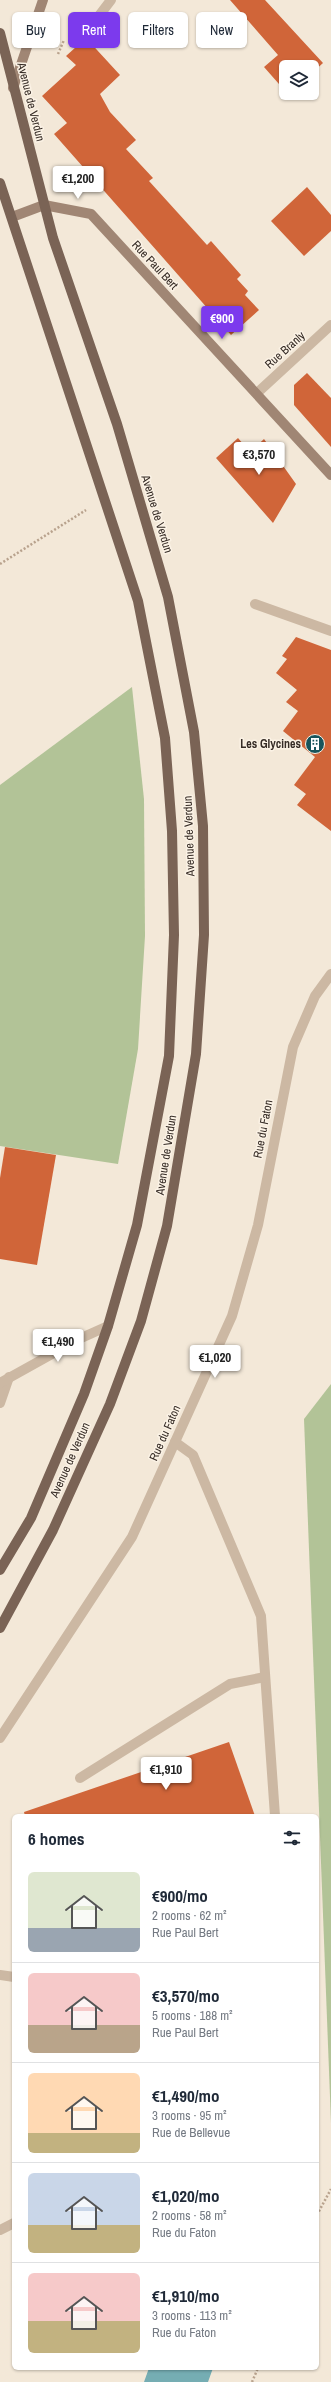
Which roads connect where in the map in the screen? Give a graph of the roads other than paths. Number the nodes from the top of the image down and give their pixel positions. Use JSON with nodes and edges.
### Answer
{"nodes":[{"id":1,"x":42,"y":0,"type":"edge"},
{"id":2,"x":111,"y":0,"type":"edge"},
{"id":3,"x":102,"y":12,"type":"edge"},
{"id":4,"x":0,"y":33,"type":"edge"},
{"id":5,"x":13,"y":88,"type":"junction"},
{"id":6,"x":0,"y":183,"type":"edge"},
{"id":7,"x":44,"y":205,"type":"junction"},
{"id":8,"x":12,"y":217,"type":"junction"},
{"id":9,"x":331,"y":325,"type":"edge"},
{"id":10,"x":257,"y":393,"type":"junction"},
{"id":11,"x":331,"y":475,"type":"edge"},
{"id":12,"x":256,"y":604,"type":"dead end"},
{"id":13,"x":331,"y":631,"type":"edge"},
{"id":14,"x":331,"y":974,"type":"edge"},
{"id":15,"x":108,"y":1326,"type":"junction"},
{"id":16,"x":9,"y":1377,"type":"junction"},
{"id":17,"x":0,"y":1383,"type":"edge"},
{"id":18,"x":0,"y":1403,"type":"edge"},
{"id":19,"x":175,"y":1442,"type":"junction"},
{"id":20,"x":0,"y":1570,"type":"edge"},
{"id":21,"x":0,"y":1628,"type":"edge"},
{"id":22,"x":265,"y":1677,"type":"junction"},
{"id":23,"x":0,"y":1738,"type":"edge"},
{"id":24,"x":80,"y":1778,"type":"dead end"},
{"id":25,"x":274,"y":1814,"type":"edge"},
{"id":26,"x":0,"y":1975,"type":"edge"},
{"id":27,"x":12,"y":1977,"type":"edge"},
{"id":28,"x":12,"y":2224,"type":"edge"},
{"id":29,"x":0,"y":2230,"type":"edge"}],
"edges":[{"from":1,"to":5,"type":"main road"},
{"from":2,"to":3,"type":"street"},
{"from":4,"to":5,"type":"main road","name":"Avenue de Verdun"},
{"from":5,"to":7,"type":"main road","name":"Avenue de Verdun"},
{"from":6,"to":8,"type":"main road","name":"Avenue de Verdun"},
{"from":7,"to":8,"type":"main road"},
{"from":7,"to":10,"type":"main road","name":"Rue Paul Bert"},
{"from":7,"to":21,"type":"main road","name":"Avenue de Verdun"},
{"from":8,"to":15,"type":"main road","name":"Avenue de Verdun"},
{"from":9,"to":10,"type":"street","name":"Rue Branly"},
{"from":10,"to":11,"type":"main road","name":"Rue Paul Bert"},
{"from":12,"to":13,"type":"street"},
{"from":14,"to":19,"type":"street","name":"Rue du Faton"},
{"from":15,"to":16,"type":"street"},
{"from":15,"to":20,"type":"main road","name":"Avenue de Verdun"},
{"from":16,"to":17,"type":"street"},
{"from":16,"to":18,"type":"street"},
{"from":19,"to":22,"type":"street"},
{"from":19,"to":23,"type":"street","name":"Rue du Faton"},
{"from":22,"to":24,"type":"street"},
{"from":22,"to":25,"type":"street"},
{"from":26,"to":27,"type":"street"},
{"from":28,"to":29,"type":"street"}]}
